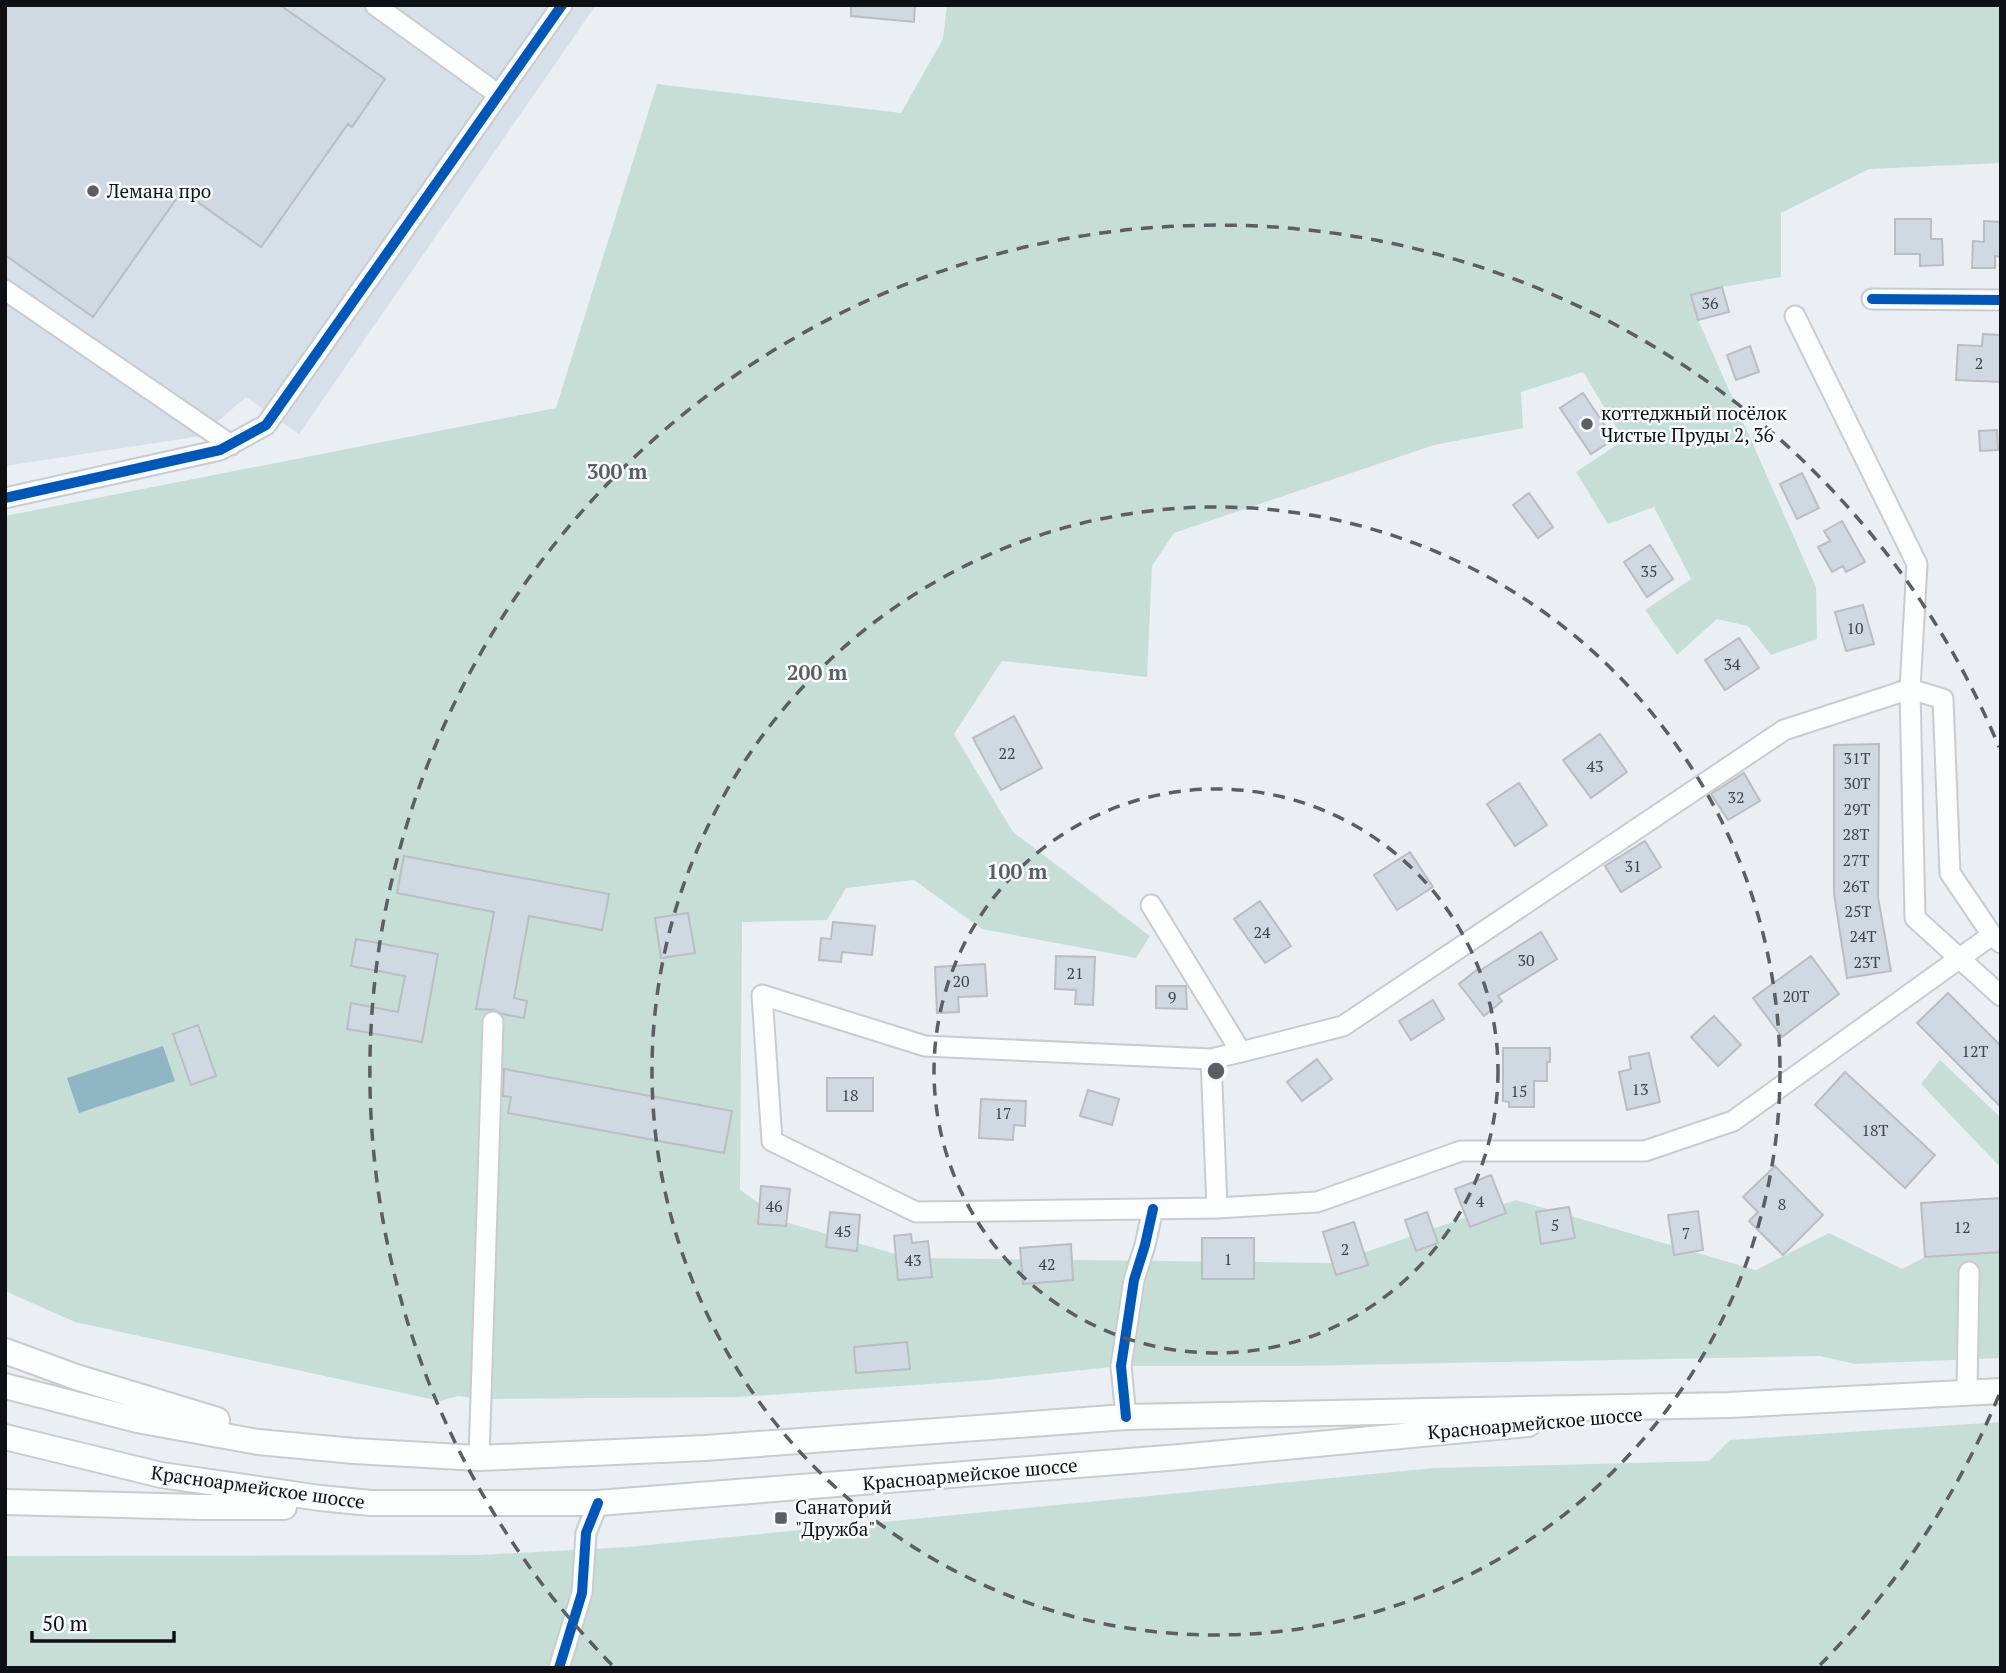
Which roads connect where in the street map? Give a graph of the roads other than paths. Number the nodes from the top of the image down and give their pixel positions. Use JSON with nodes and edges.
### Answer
{"nodes":[{"id":1,"x":375,"y":5,"type":"edge"},
{"id":2,"x":562,"y":5,"type":"edge"},
{"id":3,"x":499,"y":95,"type":"junction"},
{"id":4,"x":5,"y":290,"type":"edge"},
{"id":5,"x":1872,"y":299,"type":"dead end"},
{"id":6,"x":2001,"y":300,"type":"edge"},
{"id":7,"x":1795,"y":316,"type":"dead end"},
{"id":8,"x":231,"y":445,"type":"junction"},
{"id":9,"x":5,"y":498,"type":"edge"},
{"id":10,"x":1910,"y":689,"type":"junction"},
{"id":11,"x":1151,"y":905,"type":"dead end"},
{"id":12,"x":1996,"y":939,"type":"edge"},
{"id":13,"x":1958,"y":959,"type":"junction"},
{"id":14,"x":2001,"y":996,"type":"edge"},
{"id":15,"x":493,"y":1022,"type":"dead end"},
{"id":16,"x":1241,"y":1052,"type":"junction"},
{"id":17,"x":1211,"y":1059,"type":"junction"},
{"id":18,"x":1217,"y":1208,"type":"junction"},
{"id":19,"x":1153,"y":1209,"type":"junction"},
{"id":20,"x":1969,"y":1272,"type":"dead end"},
{"id":21,"x":5,"y":1351,"type":"edge"},
{"id":22,"x":5,"y":1386,"type":"edge"},
{"id":23,"x":2001,"y":1391,"type":"edge"},
{"id":24,"x":1967,"y":1393,"type":"junction"},
{"id":25,"x":1730,"y":1405,"type":"junction"},
{"id":26,"x":1126,"y":1418,"type":"junction"},
{"id":27,"x":5,"y":1437,"type":"edge"},
{"id":28,"x":354,"y":1451,"type":"junction"},
{"id":29,"x":479,"y":1458,"type":"junction"},
{"id":30,"x":5,"y":1502,"type":"edge"},
{"id":31,"x":371,"y":1503,"type":"junction"},
{"id":32,"x":598,"y":1503,"type":"junction"},
{"id":33,"x":559,"y":1668,"type":"edge"}],
"edges":[{"from":1,"to":3,"type":"street"},
{"from":2,"to":3,"type":"street"},
{"from":3,"to":8,"type":"street"},
{"from":4,"to":8,"type":"street"},
{"from":5,"to":6,"type":"street"},
{"from":7,"to":10,"type":"street"},
{"from":8,"to":9,"type":"street"},
{"from":10,"to":12,"type":"street"},
{"from":10,"to":13,"type":"street"},
{"from":10,"to":16,"type":"street"},
{"from":11,"to":16,"type":"street"},
{"from":12,"to":13,"type":"street"},
{"from":13,"to":14,"type":"street"},
{"from":13,"to":18,"type":"street"},
{"from":15,"to":29,"type":"street"},
{"from":16,"to":17,"type":"street"},
{"from":17,"to":18,"type":"street"},
{"from":17,"to":19,"type":"street"},
{"from":18,"to":19,"type":"street"},
{"from":19,"to":26,"type":"street"},
{"from":20,"to":24,"type":"street"},
{"from":21,"to":28,"type":"main road"},
{"from":22,"to":28,"type":"main road","name":"Красноармейское шоссе"},
{"from":23,"to":24,"type":"main road","name":"Красноармейское шоссе"},
{"from":24,"to":25,"type":"main road","name":"Красноармейское шоссе"},
{"from":25,"to":26,"type":"main road","name":"Красноармейское шоссе"},
{"from":25,"to":32,"type":"main road","name":"Красноармейское шоссе"},
{"from":26,"to":29,"type":"main road","name":"Красноармейское шоссе"},
{"from":27,"to":31,"type":"main road","name":"Красноармейское шоссе"},
{"from":28,"to":29,"type":"main road","name":"Красноармейское шоссе"},
{"from":30,"to":31,"type":"main road"},
{"from":31,"to":32,"type":"main road","name":"Красноармейское шоссе"},
{"from":32,"to":33,"type":"street"}]}
